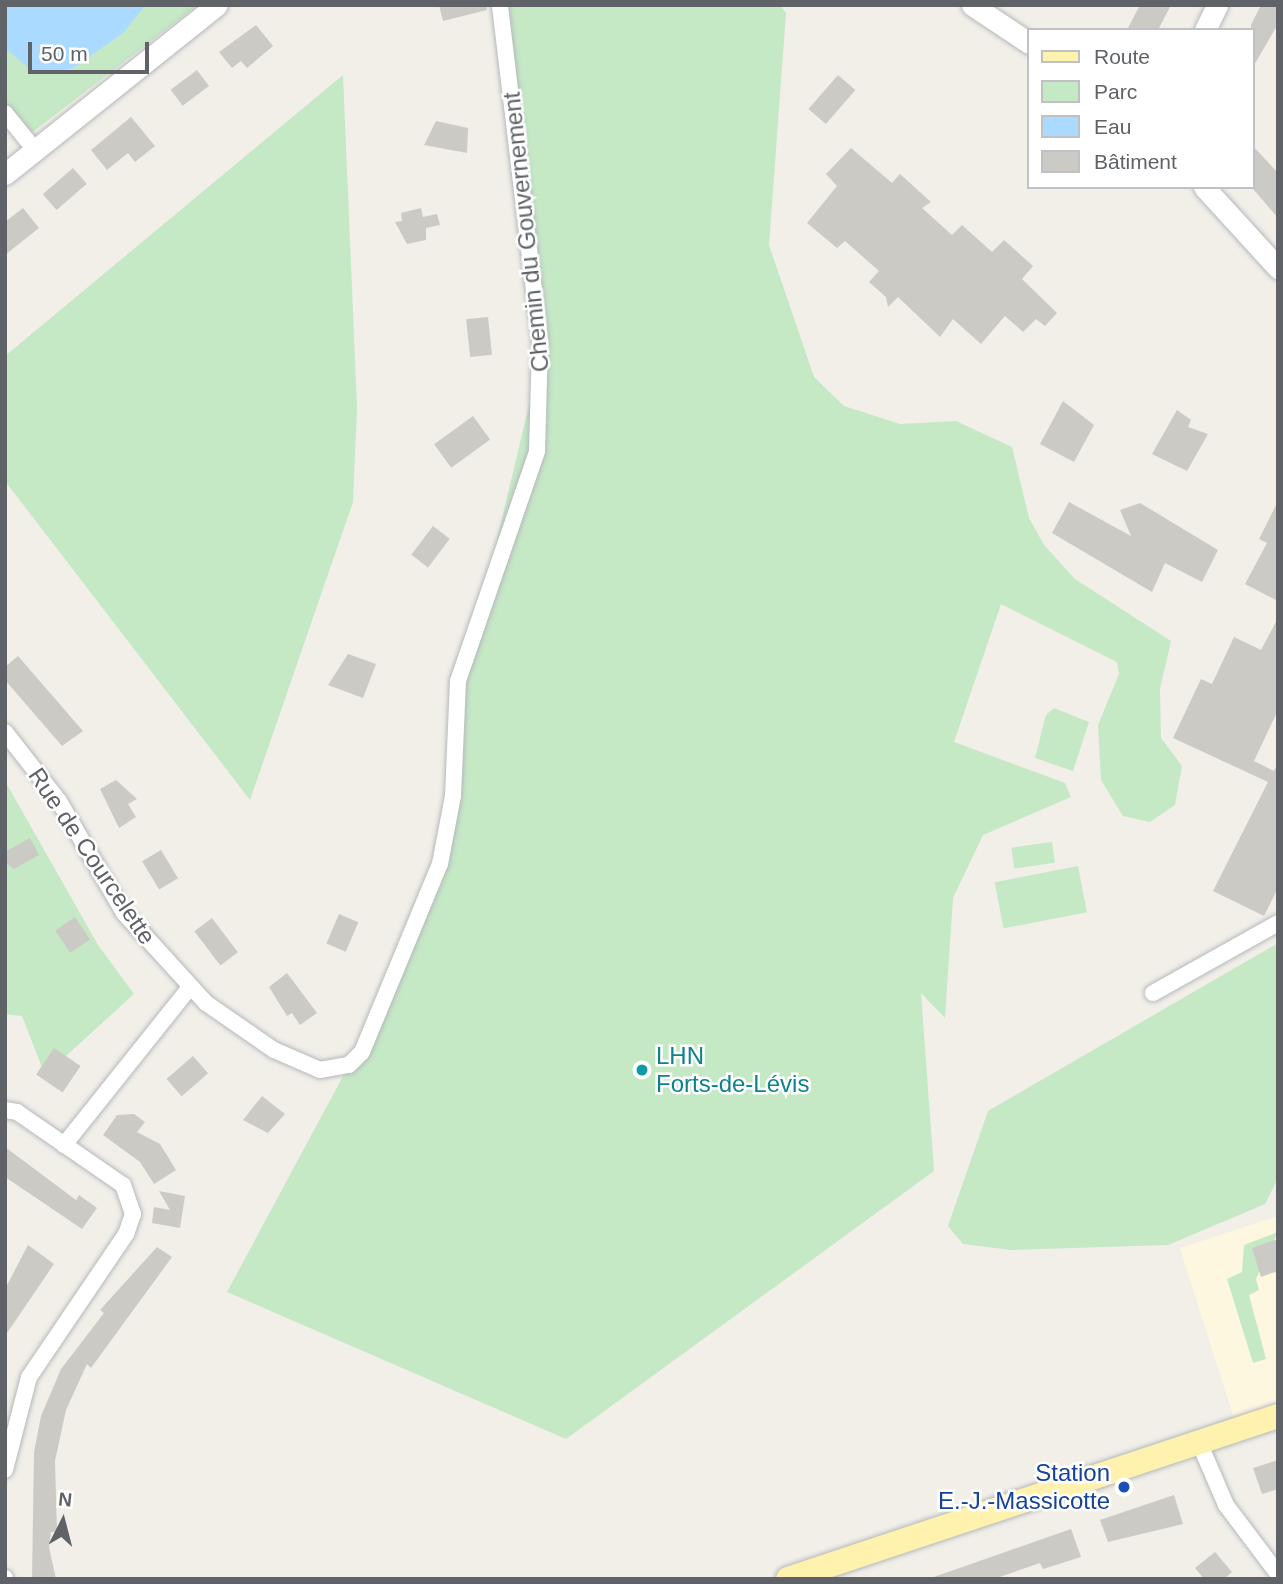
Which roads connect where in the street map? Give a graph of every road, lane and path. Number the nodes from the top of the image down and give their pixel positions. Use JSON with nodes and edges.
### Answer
{"nodes":[{"id":1,"x":216,"y":5,"type":"edge"},
{"id":2,"x":500,"y":5,"type":"edge"},
{"id":3,"x":972,"y":5,"type":"edge"},
{"id":4,"x":1217,"y":5,"type":"edge"},
{"id":5,"x":1206,"y":28,"type":"edge"},
{"id":6,"x":1028,"y":42,"type":"edge"},
{"id":7,"x":5,"y":113,"type":"edge"},
{"id":8,"x":35,"y":150,"type":"junction"},
{"id":9,"x":5,"y":174,"type":"edge"},
{"id":10,"x":1206,"y":189,"type":"edge"},
{"id":11,"x":1276,"y":263,"type":"edge"},
{"id":12,"x":5,"y":732,"type":"edge"},
{"id":13,"x":1278,"y":923,"type":"edge"},
{"id":14,"x":190,"y":987,"type":"junction"},
{"id":15,"x":1153,"y":993,"type":"dead end"},
{"id":16,"x":320,"y":1070,"type":"joint"},
{"id":17,"x":5,"y":1110,"type":"edge"},
{"id":18,"x":64,"y":1145,"type":"junction"},
{"id":19,"x":1278,"y":1416,"type":"edge"},
{"id":20,"x":1198,"y":1440,"type":"junction"},
{"id":21,"x":5,"y":1471,"type":"edge"},
{"id":22,"x":1278,"y":1574,"type":"edge"},
{"id":23,"x":788,"y":1579,"type":"edge"}],
"edges":[{"from":1,"to":8,"type":"street"},
{"from":2,"to":16,"type":"street","name":"Chemin du Gouvernement"},
{"from":3,"to":6,"type":"street"},
{"from":4,"to":5,"type":"street"},
{"from":7,"to":8,"type":"street"},
{"from":8,"to":9,"type":"street"},
{"from":10,"to":11,"type":"street"},
{"from":12,"to":14,"type":"street","name":"Rue de Courcelette"},
{"from":13,"to":15,"type":"street"},
{"from":14,"to":16,"type":"street","name":"Rue de Courcelette"},
{"from":14,"to":18,"type":"street"},
{"from":17,"to":18,"type":"street"},
{"from":18,"to":21,"type":"street"},
{"from":19,"to":20,"type":"main road"},
{"from":20,"to":22,"type":"street"},
{"from":20,"to":23,"type":"main road"}]}
